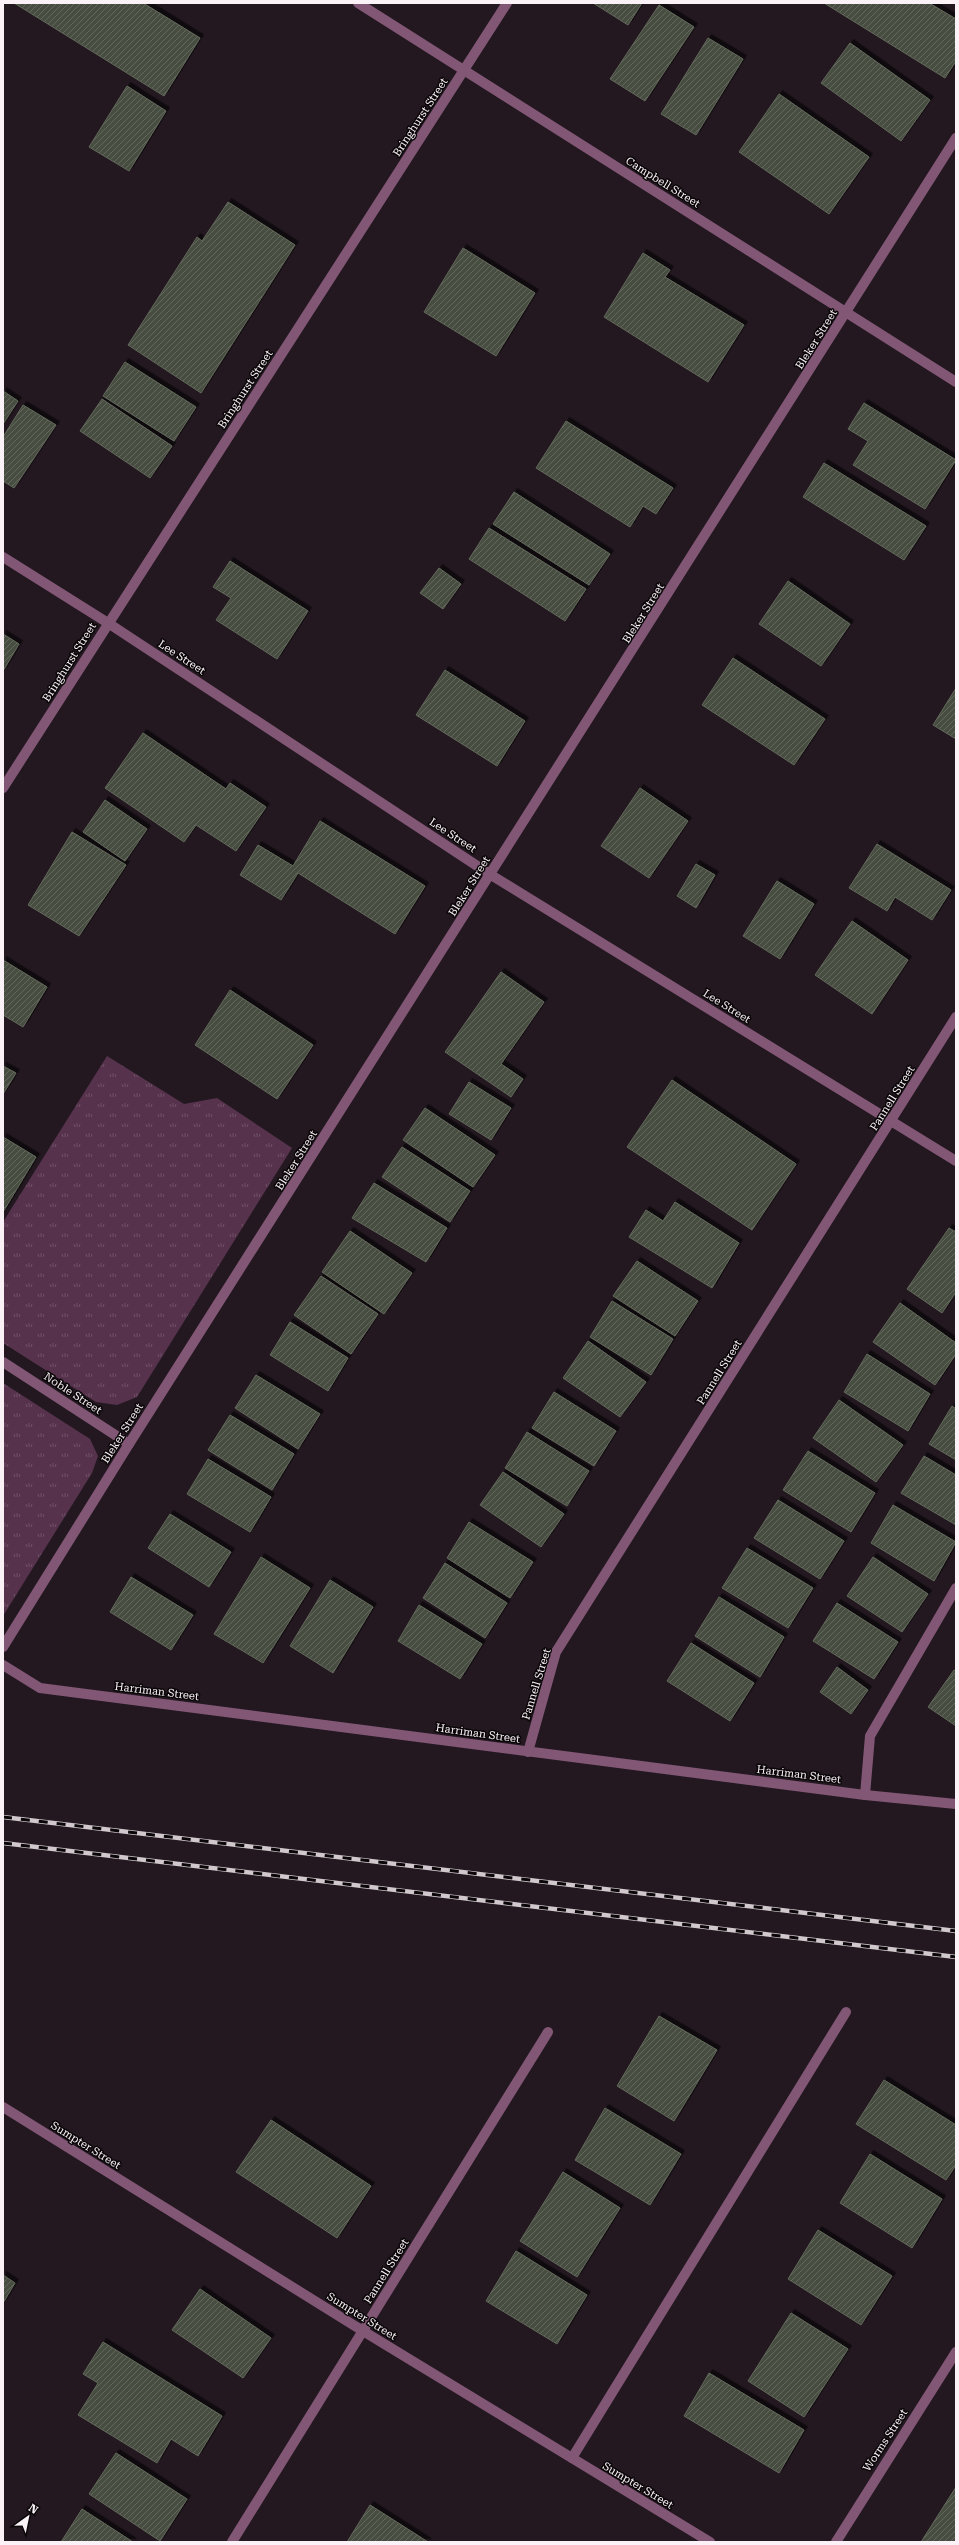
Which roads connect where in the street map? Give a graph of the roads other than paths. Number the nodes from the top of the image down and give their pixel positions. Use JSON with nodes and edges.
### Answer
{"nodes":[{"id":1,"x":358,"y":3,"type":"edge"},
{"id":2,"x":507,"y":3,"type":"edge"},
{"id":3,"x":465,"y":70,"type":"junction"},
{"id":4,"x":956,"y":138,"type":"edge"},
{"id":5,"x":846,"y":313,"type":"junction"},
{"id":6,"x":956,"y":382,"type":"edge"},
{"id":7,"x":3,"y":557,"type":"edge"},
{"id":8,"x":108,"y":623,"type":"junction"},
{"id":9,"x":3,"y":788,"type":"edge"},
{"id":10,"x":491,"y":875,"type":"junction"},
{"id":11,"x":956,"y":1017,"type":"edge"},
{"id":12,"x":892,"y":1121,"type":"junction"},
{"id":13,"x":956,"y":1161,"type":"edge"},
{"id":14,"x":3,"y":1362,"type":"edge"},
{"id":15,"x":130,"y":1444,"type":"junction"},
{"id":16,"x":956,"y":1588,"type":"edge"},
{"id":17,"x":3,"y":1647,"type":"edge"},
{"id":18,"x":3,"y":1665,"type":"edge"},
{"id":19,"x":528,"y":1752,"type":"junction"},
{"id":20,"x":865,"y":1795,"type":"junction"},
{"id":21,"x":956,"y":1804,"type":"edge"},
{"id":22,"x":846,"y":2012,"type":"dead end"},
{"id":23,"x":548,"y":2032,"type":"dead end"},
{"id":24,"x":3,"y":2107,"type":"edge"},
{"id":25,"x":363,"y":2332,"type":"junction"},
{"id":26,"x":956,"y":2352,"type":"edge"},
{"id":27,"x":572,"y":2458,"type":"junction"},
{"id":28,"x":232,"y":2542,"type":"edge"},
{"id":29,"x":710,"y":2542,"type":"edge"},
{"id":30,"x":836,"y":2542,"type":"edge"}],
"edges":[{"from":1,"to":3,"type":"street","name":"Campbell Street"},
{"from":2,"to":3,"type":"street","name":"Bringhurst Street"},
{"from":3,"to":5,"type":"street","name":"Campbell Street"},
{"from":3,"to":8,"type":"street","name":"Bringhurst Street"},
{"from":4,"to":5,"type":"street","name":"Bleker Street"},
{"from":5,"to":6,"type":"street","name":"Campbell Street"},
{"from":5,"to":10,"type":"street","name":"Bleker Street"},
{"from":7,"to":8,"type":"street","name":"Lee Street"},
{"from":8,"to":9,"type":"street","name":"Bringhurst Street"},
{"from":8,"to":10,"type":"street","name":"Lee Street"},
{"from":10,"to":12,"type":"street","name":"Lee Street"},
{"from":10,"to":15,"type":"street","name":"Bleker Street"},
{"from":11,"to":12,"type":"street","name":"Pannell Street"},
{"from":12,"to":13,"type":"street","name":"Lee Street"},
{"from":12,"to":19,"type":"street","name":"Pannell Street"},
{"from":14,"to":15,"type":"street","name":"Noble Street"},
{"from":15,"to":17,"type":"street","name":"Bleker Street"},
{"from":16,"to":20,"type":"street"},
{"from":18,"to":19,"type":"street","name":"Harriman Street"},
{"from":19,"to":20,"type":"street","name":"Harriman Street"},
{"from":20,"to":21,"type":"street","name":"Harriman Street"},
{"from":22,"to":27,"type":"street"},
{"from":23,"to":25,"type":"street","name":"Pannell Street"},
{"from":24,"to":25,"type":"street","name":"Sumpter Street"},
{"from":25,"to":27,"type":"street","name":"Sumpter Street"},
{"from":25,"to":28,"type":"street","name":"Pannell Street"},
{"from":26,"to":30,"type":"street","name":"Worms Street"},
{"from":27,"to":29,"type":"street","name":"Sumpter Street"}]}
